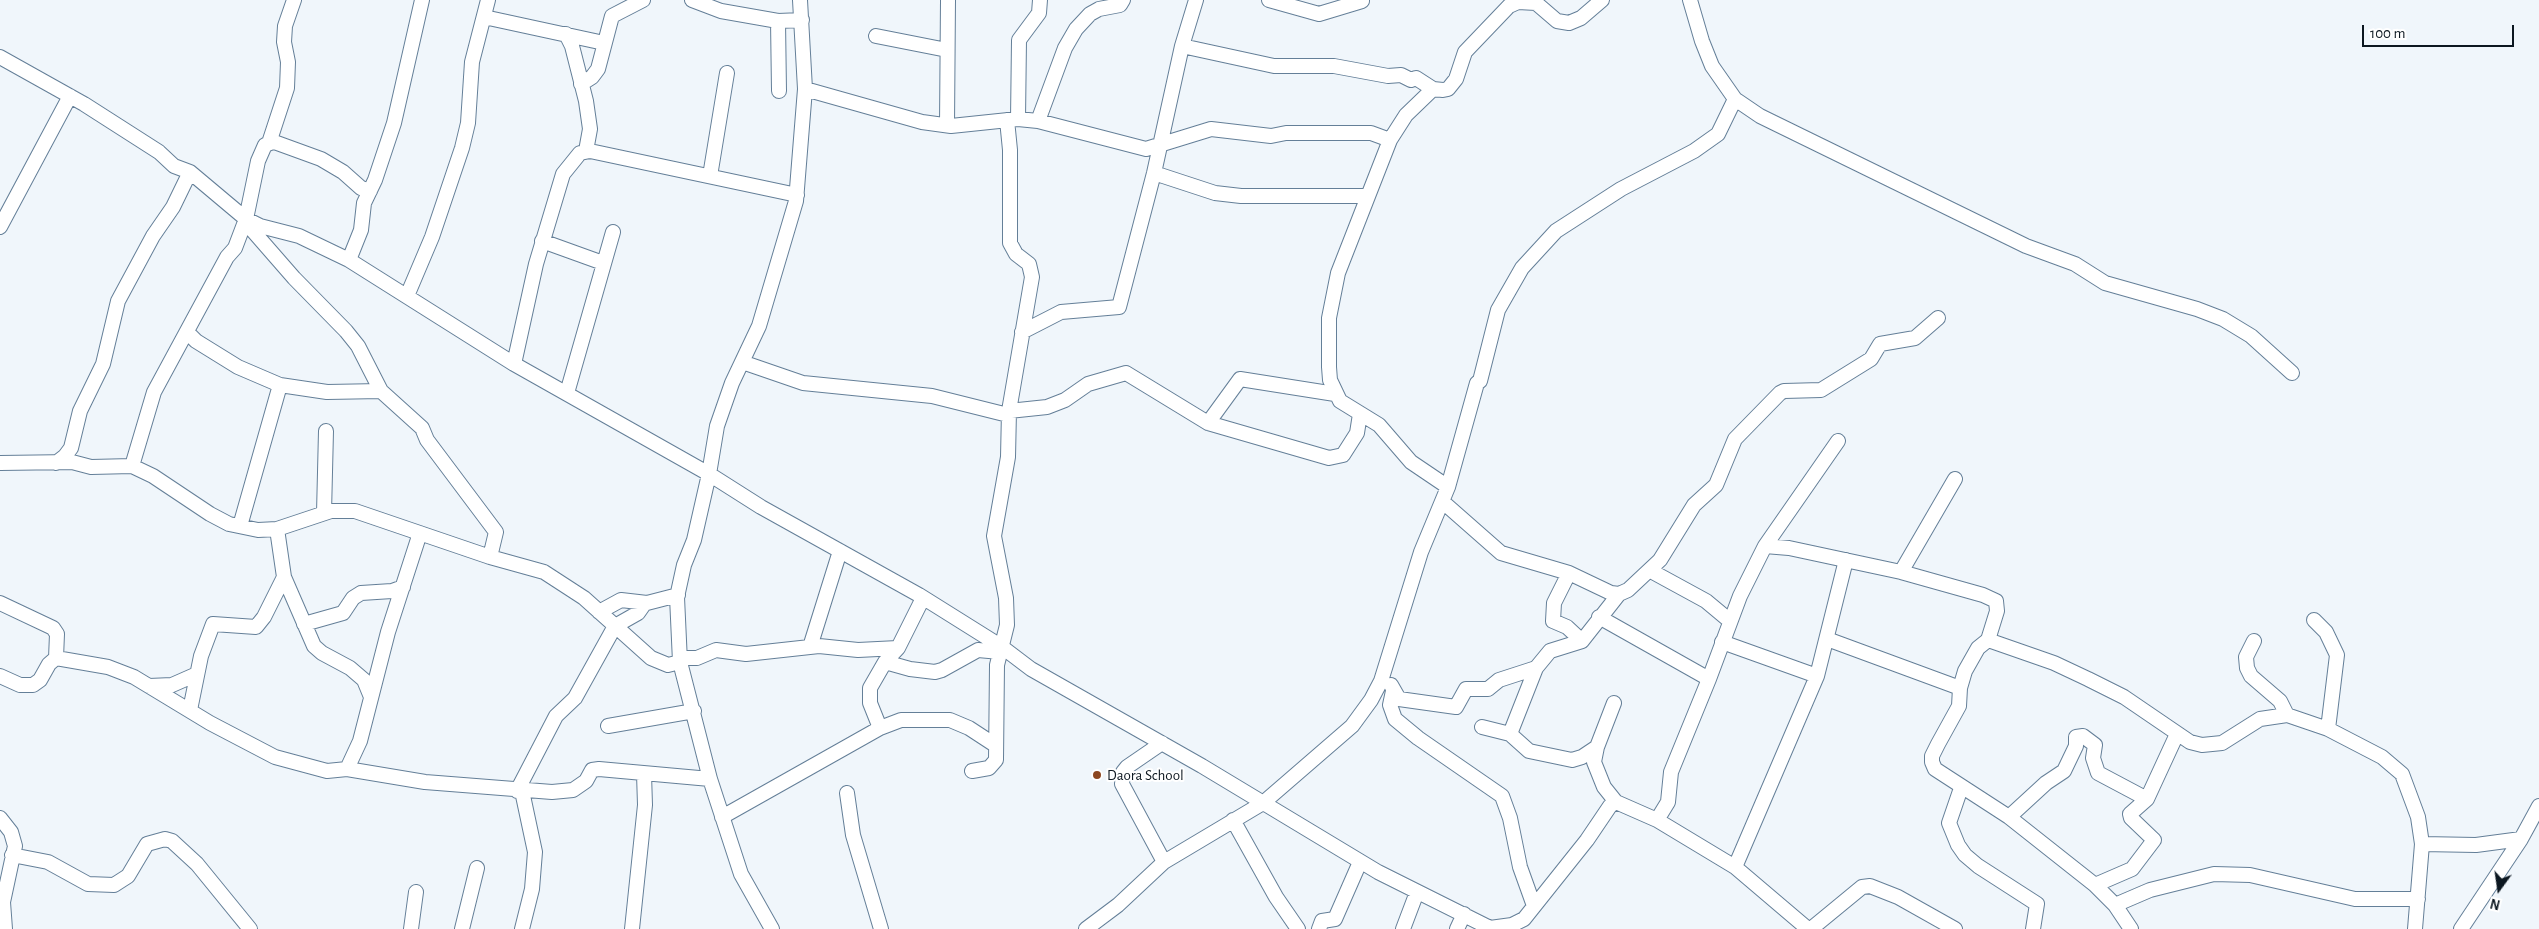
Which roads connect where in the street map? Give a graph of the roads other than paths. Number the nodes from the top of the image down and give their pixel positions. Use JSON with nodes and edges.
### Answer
{"nodes":[{"id":1,"x":294,"y":0,"type":"edge"},
{"id":2,"x":422,"y":0,"type":"edge"},
{"id":3,"x":488,"y":0,"type":"edge"},
{"id":4,"x":643,"y":0,"type":"edge"},
{"id":5,"x":692,"y":0,"type":"edge"},
{"id":6,"x":800,"y":0,"type":"edge"},
{"id":7,"x":948,"y":0,"type":"edge"},
{"id":8,"x":1040,"y":0,"type":"edge"},
{"id":9,"x":1123,"y":0,"type":"edge"},
{"id":10,"x":1196,"y":0,"type":"edge"},
{"id":11,"x":1269,"y":0,"type":"edge"},
{"id":12,"x":1602,"y":0,"type":"edge"},
{"id":13,"x":1690,"y":0,"type":"edge"},
{"id":14,"x":1518,"y":1,"type":"edge"},
{"id":15,"x":1362,"y":2,"type":"dead end"},
{"id":16,"x":484,"y":17,"type":"junction"},
{"id":17,"x":778,"y":20,"type":"junction"},
{"id":18,"x":802,"y":20,"type":"junction"},
{"id":19,"x":566,"y":34,"type":"junction"},
{"id":20,"x":876,"y":36,"type":"dead end"},
{"id":21,"x":604,"y":43,"type":"junction"},
{"id":22,"x":1182,"y":46,"type":"junction"},
{"id":23,"x":947,"y":50,"type":"junction"},
{"id":24,"x":0,"y":57,"type":"edge"},
{"id":25,"x":727,"y":73,"type":"dead end"},
{"id":26,"x":582,"y":84,"type":"junction"},
{"id":27,"x":805,"y":89,"type":"junction"},
{"id":28,"x":1433,"y":89,"type":"junction"},
{"id":29,"x":778,"y":90,"type":"dead end"},
{"id":30,"x":70,"y":96,"type":"junction"},
{"id":31,"x":1735,"y":99,"type":"junction"},
{"id":32,"x":1013,"y":119,"type":"junction"},
{"id":33,"x":1038,"y":121,"type":"junction"},
{"id":34,"x":947,"y":125,"type":"junction"},
{"id":35,"x":1390,"y":140,"type":"junction"},
{"id":36,"x":269,"y":143,"type":"junction"},
{"id":37,"x":1160,"y":144,"type":"junction"},
{"id":38,"x":586,"y":151,"type":"junction"},
{"id":39,"x":190,"y":172,"type":"junction"},
{"id":40,"x":1154,"y":173,"type":"junction"},
{"id":41,"x":710,"y":176,"type":"junction"},
{"id":42,"x":370,"y":191,"type":"junction"},
{"id":43,"x":797,"y":195,"type":"junction"},
{"id":44,"x":1368,"y":196,"type":"junction"},
{"id":45,"x":245,"y":220,"type":"junction"},
{"id":46,"x":0,"y":227,"type":"edge"},
{"id":47,"x":613,"y":232,"type":"dead end"},
{"id":48,"x":542,"y":241,"type":"junction"},
{"id":49,"x":349,"y":260,"type":"junction"},
{"id":50,"x":602,"y":263,"type":"junction"},
{"id":51,"x":407,"y":296,"type":"junction"},
{"id":52,"x":1938,"y":318,"type":"dead end"},
{"id":53,"x":1022,"y":332,"type":"junction"},
{"id":54,"x":188,"y":333,"type":"junction"},
{"id":55,"x":742,"y":362,"type":"junction"},
{"id":56,"x":514,"y":364,"type":"junction"},
{"id":57,"x":2292,"y":373,"type":"dead end"},
{"id":58,"x":280,"y":385,"type":"junction"},
{"id":59,"x":381,"y":391,"type":"junction"},
{"id":60,"x":567,"y":393,"type":"junction"},
{"id":61,"x":1335,"y":394,"type":"junction"},
{"id":62,"x":1008,"y":413,"type":"junction"},
{"id":63,"x":1360,"y":414,"type":"junction"},
{"id":64,"x":1208,"y":423,"type":"junction"},
{"id":65,"x":326,"y":431,"type":"dead end"},
{"id":66,"x":1838,"y":441,"type":"dead end"},
{"id":67,"x":0,"y":463,"type":"edge"},
{"id":68,"x":56,"y":463,"type":"junction"},
{"id":69,"x":132,"y":466,"type":"junction"},
{"id":70,"x":709,"y":474,"type":"junction"},
{"id":71,"x":1955,"y":479,"type":"dead end"},
{"id":72,"x":1448,"y":487,"type":"junction"},
{"id":73,"x":1443,"y":502,"type":"junction"},
{"id":74,"x":324,"y":513,"type":"junction"},
{"id":75,"x":240,"y":526,"type":"junction"},
{"id":76,"x":277,"y":530,"type":"junction"},
{"id":77,"x":420,"y":533,"type":"junction"},
{"id":78,"x":1765,"y":546,"type":"junction"},
{"id":79,"x":840,"y":551,"type":"junction"},
{"id":80,"x":490,"y":557,"type":"junction"},
{"id":81,"x":1846,"y":560,"type":"junction"},
{"id":82,"x":1651,"y":571,"type":"junction"},
{"id":83,"x":1569,"y":572,"type":"junction"},
{"id":84,"x":1901,"y":572,"type":"junction"},
{"id":85,"x":284,"y":577,"type":"junction"},
{"id":86,"x":403,"y":587,"type":"junction"},
{"id":87,"x":1619,"y":594,"type":"junction"},
{"id":88,"x":678,"y":595,"type":"junction"},
{"id":89,"x":923,"y":598,"type":"junction"},
{"id":90,"x":0,"y":603,"type":"edge"},
{"id":91,"x":645,"y":603,"type":"junction"},
{"id":92,"x":599,"y":612,"type":"junction"},
{"id":93,"x":1599,"y":617,"type":"junction"},
{"id":94,"x":2314,"y":620,"type":"dead end"},
{"id":95,"x":1730,"y":621,"type":"junction"},
{"id":96,"x":304,"y":624,"type":"junction"},
{"id":97,"x":615,"y":626,"type":"junction"},
{"id":98,"x":1826,"y":639,"type":"junction"},
{"id":99,"x":1988,"y":640,"type":"junction"},
{"id":100,"x":1582,"y":641,"type":"junction"},
{"id":101,"x":2254,"y":641,"type":"dead end"},
{"id":102,"x":1722,"y":642,"type":"junction"},
{"id":103,"x":810,"y":647,"type":"junction"},
{"id":104,"x":898,"y":648,"type":"junction"},
{"id":105,"x":1001,"y":649,"type":"junction"},
{"id":106,"x":56,"y":658,"type":"junction"},
{"id":107,"x":680,"y":660,"type":"junction"},
{"id":108,"x":885,"y":662,"type":"junction"},
{"id":109,"x":1386,"y":667,"type":"junction"},
{"id":110,"x":1536,"y":668,"type":"junction"},
{"id":111,"x":197,"y":674,"type":"junction"},
{"id":112,"x":0,"y":676,"type":"edge"},
{"id":113,"x":1817,"y":676,"type":"junction"},
{"id":114,"x":1710,"y":679,"type":"junction"},
{"id":115,"x":148,"y":686,"type":"junction"},
{"id":116,"x":1960,"y":688,"type":"junction"},
{"id":117,"x":1393,"y":691,"type":"junction"},
{"id":118,"x":371,"y":697,"type":"junction"},
{"id":119,"x":1614,"y":703,"type":"dead end"},
{"id":120,"x":190,"y":710,"type":"junction"},
{"id":121,"x":694,"y":711,"type":"junction"},
{"id":122,"x":2287,"y":715,"type":"junction"},
{"id":123,"x":608,"y":726,"type":"dead end"},
{"id":124,"x":1482,"y":727,"type":"dead end"},
{"id":125,"x":880,"y":728,"type":"junction"},
{"id":126,"x":2328,"y":729,"type":"junction"},
{"id":127,"x":1510,"y":734,"type":"junction"},
{"id":128,"x":2178,"y":734,"type":"junction"},
{"id":129,"x":1162,"y":744,"type":"junction"},
{"id":130,"x":995,"y":745,"type":"junction"},
{"id":131,"x":1596,"y":746,"type":"junction"},
{"id":132,"x":347,"y":769,"type":"junction"},
{"id":133,"x":972,"y":771,"type":"dead end"},
{"id":134,"x":644,"y":774,"type":"junction"},
{"id":135,"x":710,"y":778,"type":"junction"},
{"id":136,"x":1961,"y":788,"type":"junction"},
{"id":137,"x":520,"y":791,"type":"junction"},
{"id":138,"x":847,"y":793,"type":"dead end"},
{"id":139,"x":2147,"y":799,"type":"junction"},
{"id":140,"x":1616,"y":802,"type":"junction"},
{"id":141,"x":1263,"y":803,"type":"junction"},
{"id":142,"x":2539,"y":806,"type":"edge"},
{"id":143,"x":722,"y":816,"type":"junction"},
{"id":144,"x":2009,"y":817,"type":"junction"},
{"id":145,"x":0,"y":818,"type":"edge"},
{"id":146,"x":1233,"y":820,"type":"junction"},
{"id":147,"x":1657,"y":820,"type":"junction"},
{"id":148,"x":2521,"y":840,"type":"junction"},
{"id":149,"x":2422,"y":844,"type":"junction"},
{"id":150,"x":12,"y":855,"type":"junction"},
{"id":151,"x":1164,"y":862,"type":"junction"},
{"id":152,"x":1360,"y":862,"type":"junction"},
{"id":153,"x":1735,"y":867,"type":"junction"},
{"id":154,"x":477,"y":868,"type":"dead end"},
{"id":155,"x":2095,"y":885,"type":"junction"},
{"id":156,"x":416,"y":892,"type":"dead end"},
{"id":157,"x":1417,"y":892,"type":"junction"},
{"id":158,"x":2418,"y":899,"type":"junction"},
{"id":159,"x":2116,"y":905,"type":"junction"},
{"id":160,"x":1534,"y":906,"type":"junction"},
{"id":161,"x":1464,"y":914,"type":"junction"},
{"id":162,"x":1491,"y":928,"type":"edge"},
{"id":163,"x":5,"y":929,"type":"edge"},
{"id":164,"x":250,"y":929,"type":"edge"},
{"id":165,"x":412,"y":929,"type":"edge"},
{"id":166,"x":462,"y":929,"type":"edge"},
{"id":167,"x":522,"y":929,"type":"edge"},
{"id":168,"x":632,"y":929,"type":"edge"},
{"id":169,"x":772,"y":929,"type":"edge"},
{"id":170,"x":881,"y":929,"type":"edge"},
{"id":171,"x":1086,"y":929,"type":"edge"},
{"id":172,"x":1298,"y":929,"type":"edge"},
{"id":173,"x":1319,"y":929,"type":"edge"},
{"id":174,"x":1403,"y":929,"type":"edge"},
{"id":175,"x":1457,"y":929,"type":"edge"},
{"id":176,"x":1810,"y":929,"type":"edge"},
{"id":177,"x":1955,"y":929,"type":"edge"},
{"id":178,"x":2033,"y":929,"type":"edge"},
{"id":179,"x":2131,"y":929,"type":"edge"},
{"id":180,"x":2415,"y":929,"type":"edge"},
{"id":181,"x":2461,"y":929,"type":"edge"}],
"edges":[{"from":1,"to":36,"type":"street"},
{"from":2,"to":42,"type":"street"},
{"from":3,"to":16,"type":"street"},
{"from":4,"to":21,"type":"street"},
{"from":5,"to":17,"type":"street"},
{"from":6,"to":18,"type":"street"},
{"from":7,"to":23,"type":"street"},
{"from":8,"to":32,"type":"street"},
{"from":9,"to":33,"type":"street"},
{"from":10,"to":22,"type":"street"},
{"from":11,"to":15,"type":"street"},
{"from":12,"to":14,"type":"street"},
{"from":13,"to":31,"type":"street"},
{"from":14,"to":28,"type":"street"},
{"from":16,"to":19,"type":"street"},
{"from":16,"to":51,"type":"street"},
{"from":17,"to":18,"type":"street"},
{"from":17,"to":29,"type":"street"},
{"from":18,"to":27,"type":"street"},
{"from":19,"to":21,"type":"street"},
{"from":19,"to":26,"type":"street"},
{"from":20,"to":23,"type":"street"},
{"from":21,"to":26,"type":"street"},
{"from":22,"to":28,"type":"street"},
{"from":22,"to":37,"type":"street"},
{"from":23,"to":34,"type":"street"},
{"from":24,"to":30,"type":"street"},
{"from":25,"to":41,"type":"street"},
{"from":26,"to":38,"type":"street"},
{"from":27,"to":34,"type":"street"},
{"from":27,"to":43,"type":"street"},
{"from":28,"to":35,"type":"street"},
{"from":30,"to":39,"type":"street"},
{"from":30,"to":46,"type":"street"},
{"from":31,"to":57,"type":"street"},
{"from":31,"to":72,"type":"street"},
{"from":32,"to":33,"type":"street"},
{"from":32,"to":34,"type":"street"},
{"from":32,"to":53,"type":"street"},
{"from":33,"to":37,"type":"street"},
{"from":35,"to":37,"type":"street"},
{"from":35,"to":44,"type":"street"},
{"from":36,"to":42,"type":"street"},
{"from":36,"to":45,"type":"street"},
{"from":37,"to":40,"type":"street"},
{"from":38,"to":41,"type":"street"},
{"from":38,"to":48,"type":"street"},
{"from":39,"to":45,"type":"street"},
{"from":39,"to":68,"type":"street"},
{"from":40,"to":44,"type":"street"},
{"from":40,"to":53,"type":"street"},
{"from":41,"to":43,"type":"street"},
{"from":42,"to":49,"type":"street"},
{"from":43,"to":55,"type":"street"},
{"from":44,"to":61,"type":"street"},
{"from":45,"to":49,"type":"street"},
{"from":45,"to":54,"type":"street"},
{"from":45,"to":59,"type":"street"},
{"from":47,"to":50,"type":"street"},
{"from":48,"to":50,"type":"street"},
{"from":48,"to":56,"type":"street"},
{"from":49,"to":51,"type":"street"},
{"from":50,"to":60,"type":"street"},
{"from":51,"to":56,"type":"street"},
{"from":52,"to":82,"type":"street"},
{"from":53,"to":62,"type":"street"},
{"from":54,"to":58,"type":"street"},
{"from":54,"to":69,"type":"street"},
{"from":55,"to":62,"type":"street"},
{"from":55,"to":70,"type":"street"},
{"from":56,"to":60,"type":"street"},
{"from":58,"to":59,"type":"street"},
{"from":58,"to":75,"type":"street"},
{"from":59,"to":80,"type":"street"},
{"from":60,"to":70,"type":"street"},
{"from":61,"to":63,"type":"street"},
{"from":61,"to":64,"type":"street"},
{"from":62,"to":64,"type":"street"},
{"from":62,"to":105,"type":"street"},
{"from":63,"to":64,"type":"street"},
{"from":63,"to":72,"type":"street"},
{"from":65,"to":74,"type":"street"},
{"from":66,"to":78,"type":"street"},
{"from":67,"to":68,"type":"street"},
{"from":68,"to":69,"type":"street"},
{"from":69,"to":75,"type":"street"},
{"from":70,"to":79,"type":"street"},
{"from":70,"to":88,"type":"street"},
{"from":71,"to":84,"type":"street"},
{"from":72,"to":73,"type":"street"},
{"from":73,"to":83,"type":"street"},
{"from":73,"to":109,"type":"street"},
{"from":74,"to":76,"type":"street"},
{"from":74,"to":77,"type":"street"},
{"from":75,"to":76,"type":"street"},
{"from":76,"to":85,"type":"street"},
{"from":77,"to":80,"type":"street"},
{"from":77,"to":86,"type":"street"},
{"from":78,"to":81,"type":"street"},
{"from":78,"to":95,"type":"street"},
{"from":79,"to":89,"type":"street"},
{"from":79,"to":103,"type":"street"},
{"from":80,"to":92,"type":"street"},
{"from":81,"to":84,"type":"street"},
{"from":81,"to":98,"type":"street"},
{"from":82,"to":87,"type":"street"},
{"from":82,"to":95,"type":"street"},
{"from":83,"to":87,"type":"street"},
{"from":83,"to":100,"type":"street"},
{"from":84,"to":99,"type":"street"},
{"from":85,"to":96,"type":"street"},
{"from":85,"to":111,"type":"street"},
{"from":86,"to":96,"type":"street"},
{"from":86,"to":118,"type":"street"},
{"from":87,"to":93,"type":"street"},
{"from":88,"to":91,"type":"street"},
{"from":88,"to":107,"type":"street"},
{"from":89,"to":104,"type":"street"},
{"from":89,"to":105,"type":"street"},
{"from":90,"to":106,"type":"street"},
{"from":91,"to":92,"type":"street"},
{"from":91,"to":97,"type":"street"},
{"from":92,"to":97,"type":"street"},
{"from":93,"to":100,"type":"street"},
{"from":93,"to":114,"type":"street"},
{"from":94,"to":126,"type":"street"},
{"from":95,"to":102,"type":"street"},
{"from":96,"to":118,"type":"street"},
{"from":97,"to":107,"type":"street"},
{"from":97,"to":137,"type":"street"},
{"from":98,"to":113,"type":"street"},
{"from":98,"to":116,"type":"street"},
{"from":99,"to":116,"type":"street"},
{"from":99,"to":128,"type":"street"},
{"from":100,"to":110,"type":"street"},
{"from":101,"to":122,"type":"street"},
{"from":102,"to":113,"type":"street"},
{"from":102,"to":114,"type":"street"},
{"from":103,"to":104,"type":"street"},
{"from":103,"to":107,"type":"street"},
{"from":104,"to":108,"type":"street"},
{"from":105,"to":108,"type":"street"},
{"from":105,"to":129,"type":"street"},
{"from":105,"to":130,"type":"street"},
{"from":106,"to":112,"type":"street"},
{"from":106,"to":115,"type":"street"},
{"from":107,"to":121,"type":"street"},
{"from":108,"to":125,"type":"street"},
{"from":109,"to":117,"type":"street"},
{"from":109,"to":141,"type":"street"},
{"from":110,"to":117,"type":"street"},
{"from":110,"to":127,"type":"street"},
{"from":111,"to":115,"type":"street"},
{"from":111,"to":120,"type":"street"},
{"from":113,"to":153,"type":"street"},
{"from":114,"to":147,"type":"street"},
{"from":115,"to":120,"type":"street"},
{"from":116,"to":136,"type":"street"},
{"from":117,"to":160,"type":"street"},
{"from":118,"to":132,"type":"street"},
{"from":119,"to":131,"type":"street"},
{"from":120,"to":132,"type":"street"},
{"from":121,"to":123,"type":"street"},
{"from":121,"to":135,"type":"street"},
{"from":122,"to":126,"type":"street"},
{"from":122,"to":128,"type":"street"},
{"from":124,"to":127,"type":"street"},
{"from":125,"to":130,"type":"street"},
{"from":125,"to":143,"type":"street"},
{"from":126,"to":149,"type":"street"},
{"from":127,"to":131,"type":"street"},
{"from":128,"to":139,"type":"street"},
{"from":129,"to":141,"type":"street"},
{"from":129,"to":151,"type":"street"},
{"from":130,"to":133,"type":"street"},
{"from":131,"to":140,"type":"street"},
{"from":132,"to":137,"type":"street"},
{"from":134,"to":135,"type":"street"},
{"from":134,"to":137,"type":"street"},
{"from":134,"to":168,"type":"street"},
{"from":135,"to":143,"type":"street"},
{"from":136,"to":144,"type":"street"},
{"from":136,"to":178,"type":"street"},
{"from":137,"to":167,"type":"street"},
{"from":138,"to":170,"type":"street"},
{"from":139,"to":144,"type":"street"},
{"from":139,"to":155,"type":"street"},
{"from":140,"to":147,"type":"street"},
{"from":140,"to":160,"type":"street"},
{"from":141,"to":146,"type":"street"},
{"from":141,"to":152,"type":"street"},
{"from":142,"to":148,"type":"street"},
{"from":143,"to":169,"type":"street"},
{"from":144,"to":155,"type":"street"},
{"from":145,"to":150,"type":"street"},
{"from":146,"to":151,"type":"street"},
{"from":146,"to":172,"type":"street"},
{"from":147,"to":153,"type":"street"},
{"from":148,"to":149,"type":"street"},
{"from":148,"to":181,"type":"street"},
{"from":149,"to":158,"type":"street"},
{"from":150,"to":163,"type":"street"},
{"from":150,"to":164,"type":"street"},
{"from":151,"to":171,"type":"street"},
{"from":152,"to":157,"type":"street"},
{"from":152,"to":173,"type":"street"},
{"from":153,"to":176,"type":"street"},
{"from":154,"to":166,"type":"street"},
{"from":155,"to":159,"type":"street"},
{"from":156,"to":165,"type":"street"},
{"from":157,"to":161,"type":"street"},
{"from":157,"to":174,"type":"street"},
{"from":158,"to":159,"type":"street"},
{"from":158,"to":180,"type":"street"},
{"from":159,"to":179,"type":"street"},
{"from":160,"to":162,"type":"street"},
{"from":161,"to":162,"type":"street"},
{"from":161,"to":175,"type":"street"},
{"from":176,"to":177,"type":"street"}]}
